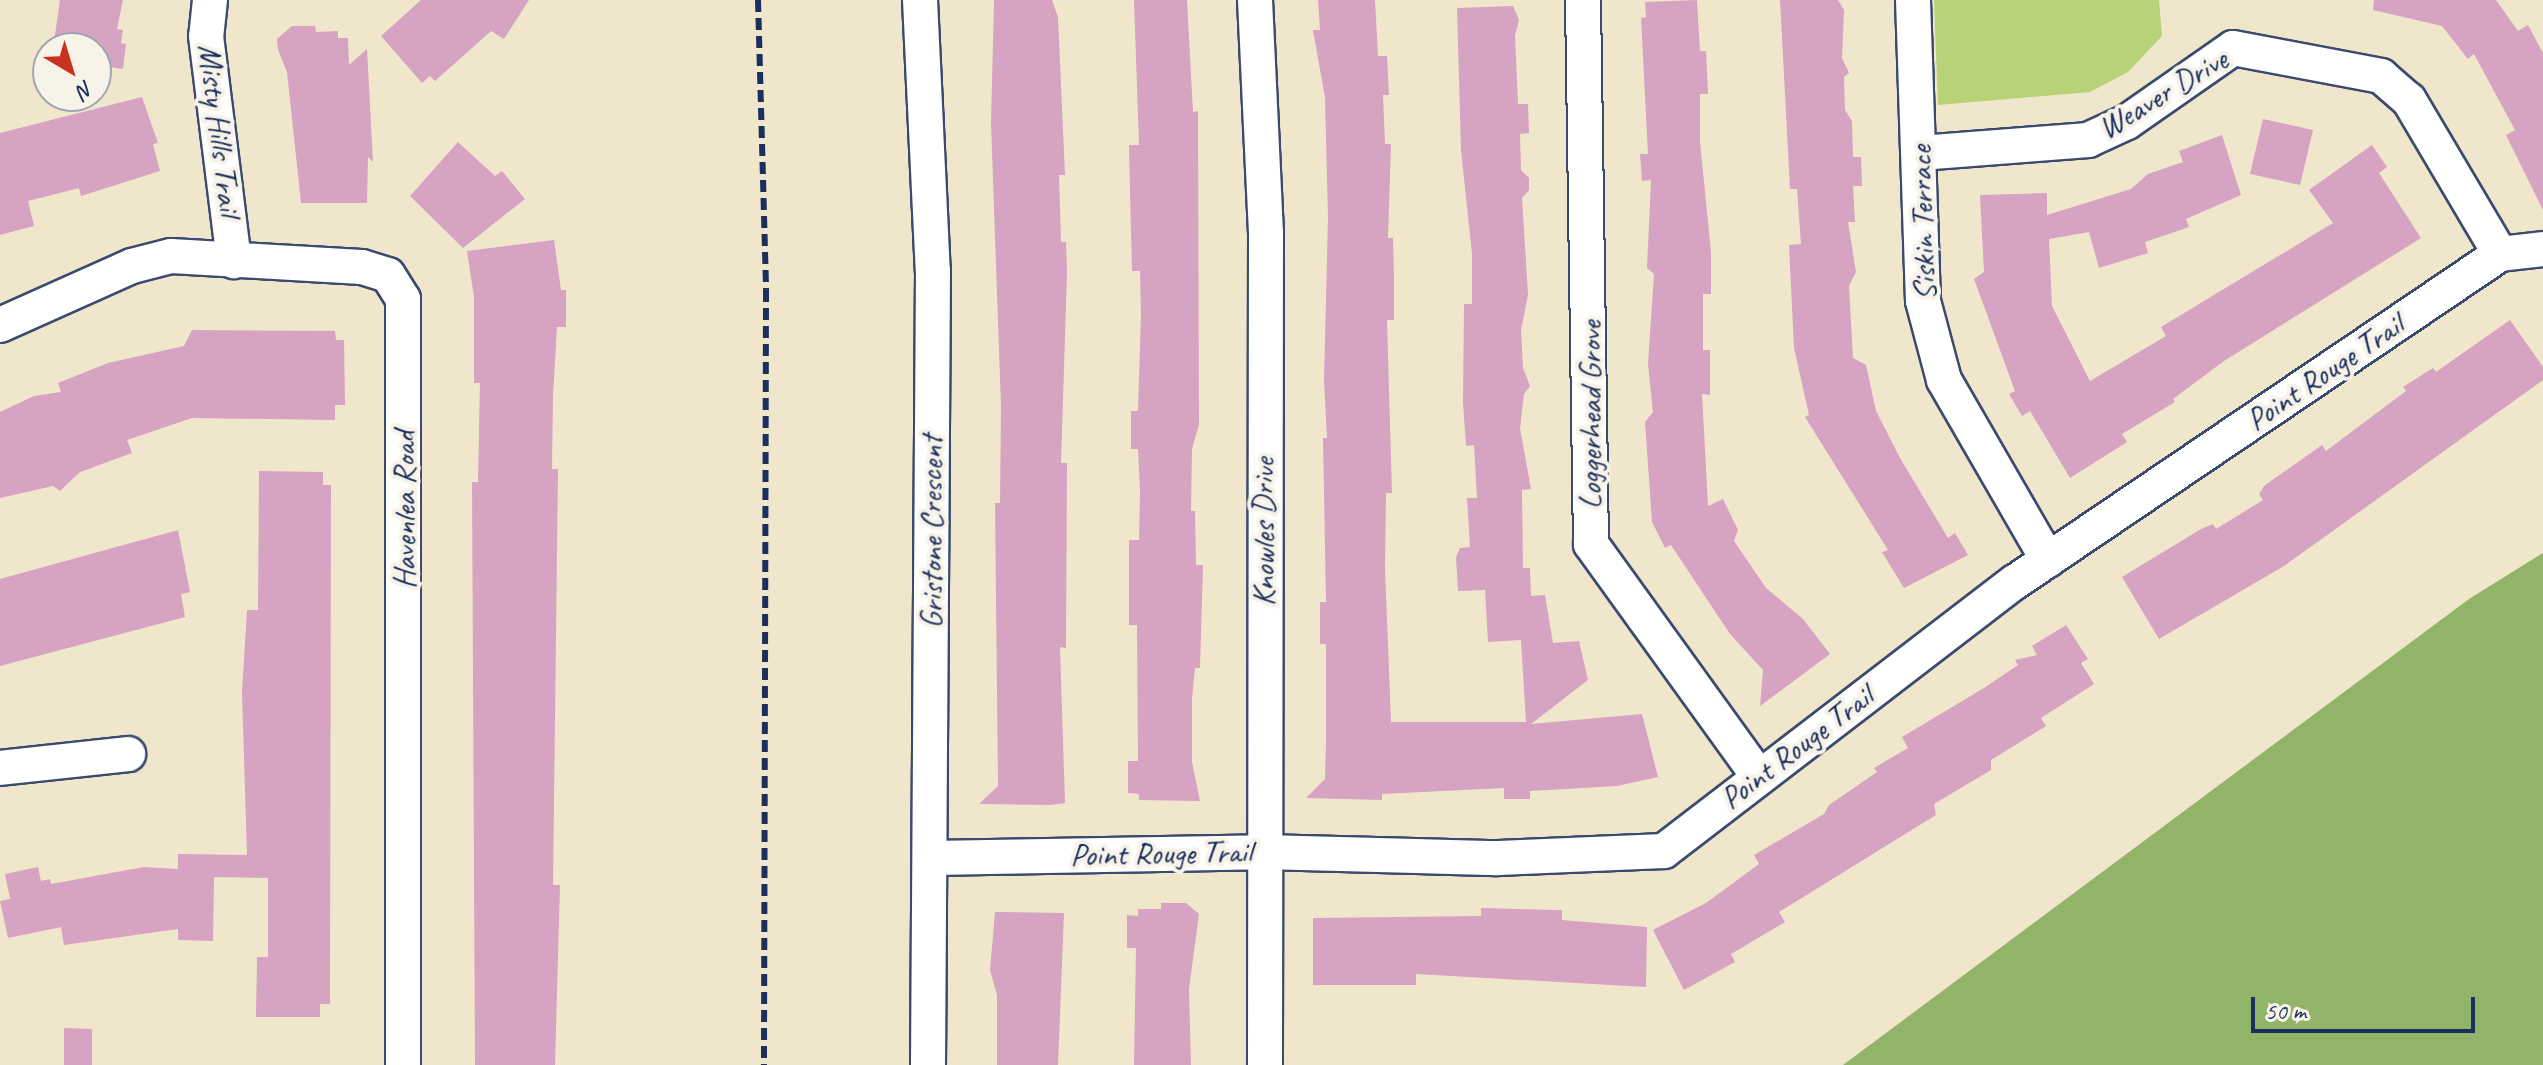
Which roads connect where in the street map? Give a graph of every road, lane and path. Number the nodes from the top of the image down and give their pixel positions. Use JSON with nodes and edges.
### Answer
{"nodes":[{"id":1,"x":210,"y":0,"type":"edge"},
{"id":2,"x":920,"y":0,"type":"edge"},
{"id":3,"x":1255,"y":0,"type":"edge"},
{"id":4,"x":1583,"y":0,"type":"edge"},
{"id":5,"x":1913,"y":0,"type":"edge"},
{"id":6,"x":1920,"y":153,"type":"junction"},
{"id":7,"x":2543,"y":249,"type":"edge"},
{"id":8,"x":2500,"y":254,"type":"junction"},
{"id":9,"x":234,"y":261,"type":"junction"},
{"id":10,"x":0,"y":325,"type":"edge"},
{"id":11,"x":2048,"y":560,"type":"junction"},
{"id":12,"x":128,"y":754,"type":"dead end"},
{"id":13,"x":0,"y":768,"type":"edge"},
{"id":14,"x":1759,"y":777,"type":"junction"},
{"id":15,"x":1263,"y":852,"type":"junction"},
{"id":16,"x":931,"y":858,"type":"junction"},
{"id":17,"x":403,"y":1065,"type":"edge"},
{"id":18,"x":928,"y":1065,"type":"edge"},
{"id":19,"x":1265,"y":1065,"type":"edge"}],
"edges":[{"from":1,"to":9,"type":"street","name":"Misty Hills Trail"},
{"from":2,"to":16,"type":"street","name":"Gristone Crescent"},
{"from":3,"to":15,"type":"street","name":"Knowles Drive"},
{"from":4,"to":14,"type":"street","name":"Loggerhead Grove"},
{"from":5,"to":6,"type":"street","name":"Siskin Terrace"},
{"from":6,"to":8,"type":"street","name":"Weaver Drive"},
{"from":6,"to":11,"type":"street","name":"Siskin Terrace"},
{"from":7,"to":8,"type":"street","name":"Point Rouge Trail"},
{"from":8,"to":11,"type":"street","name":"Point Rouge Trail"},
{"from":9,"to":10,"type":"street","name":"Havenlea Road"},
{"from":9,"to":17,"type":"street","name":"Havenlea Road"},
{"from":11,"to":14,"type":"street","name":"Point Rouge Trail"},
{"from":12,"to":13,"type":"street"},
{"from":14,"to":15,"type":"street","name":"Point Rouge Trail"},
{"from":15,"to":16,"type":"street","name":"Point Rouge Trail"},
{"from":15,"to":19,"type":"street","name":"Knowles Drive"},
{"from":16,"to":18,"type":"street","name":"Gristone Crescent"}]}
